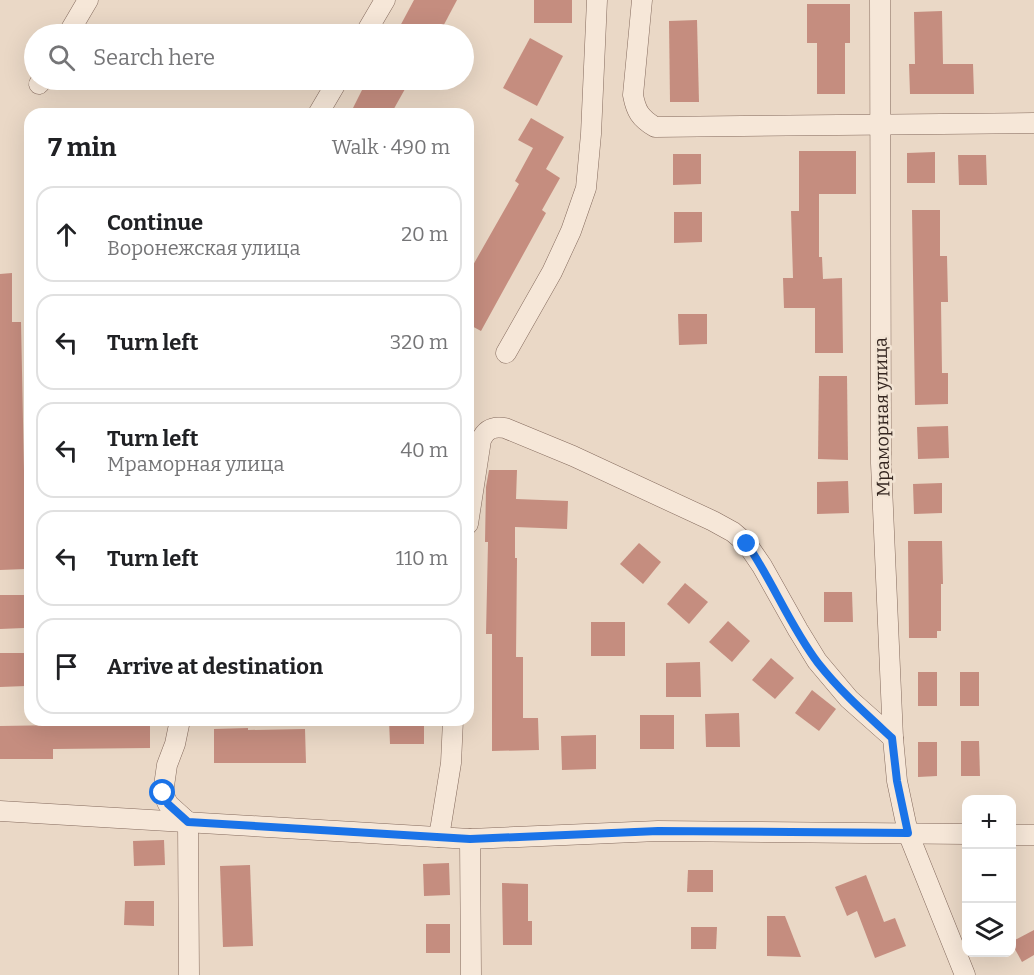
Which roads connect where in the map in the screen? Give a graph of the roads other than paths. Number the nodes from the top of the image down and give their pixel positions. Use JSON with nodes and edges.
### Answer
{"nodes":[{"id":1,"x":88,"y":0,"type":"edge"},
{"id":2,"x":385,"y":0,"type":"edge"},
{"id":3,"x":597,"y":0,"type":"edge"},
{"id":4,"x":642,"y":0,"type":"edge"},
{"id":5,"x":880,"y":0,"type":"edge"},
{"id":6,"x":74,"y":24,"type":"edge"},
{"id":7,"x":370,"y":24,"type":"edge"},
{"id":8,"x":332,"y":90,"type":"edge"},
{"id":9,"x":322,"y":108,"type":"edge"},
{"id":10,"x":1034,"y":123,"type":"edge"},
{"id":11,"x":881,"y":125,"type":"junction"},
{"id":12,"x":506,"y":353,"type":"dead end"},
{"id":13,"x":474,"y":485,"type":"edge"},
{"id":14,"x":179,"y":726,"type":"edge"},
{"id":15,"x":453,"y":726,"type":"edge"},
{"id":16,"x":892,"y":738,"type":"junction"},
{"id":17,"x":0,"y":811,"type":"edge"},
{"id":18,"x":188,"y":822,"type":"junction"},
{"id":19,"x":908,"y":833,"type":"junction"},
{"id":20,"x":962,"y":834,"type":"edge"},
{"id":21,"x":1016,"y":835,"type":"edge"},
{"id":22,"x":1034,"y":835,"type":"edge"},
{"id":23,"x":439,"y":837,"type":"junction"},
{"id":24,"x":470,"y":839,"type":"junction"},
{"id":25,"x":189,"y":975,"type":"edge"},
{"id":26,"x":471,"y":975,"type":"edge"},
{"id":27,"x":965,"y":975,"type":"edge"}],
"edges":[{"from":1,"to":6,"type":"street"},
{"from":2,"to":7,"type":"street"},
{"from":3,"to":12,"type":"street"},
{"from":4,"to":11,"type":"street"},
{"from":5,"to":11,"type":"street","name":"Мраморная улица"},
{"from":8,"to":9,"type":"street"},
{"from":10,"to":11,"type":"street"},
{"from":11,"to":16,"type":"street","name":"Мраморная улица"},
{"from":13,"to":16,"type":"street"},
{"from":14,"to":18,"type":"street"},
{"from":15,"to":23,"type":"street"},
{"from":16,"to":19,"type":"street","name":"Мраморная улица"},
{"from":17,"to":18,"type":"street"},
{"from":18,"to":23,"type":"street"},
{"from":18,"to":25,"type":"street"},
{"from":19,"to":20,"type":"street"},
{"from":19,"to":24,"type":"street"},
{"from":19,"to":27,"type":"street","name":"Мраморная улица"},
{"from":21,"to":22,"type":"street"},
{"from":23,"to":24,"type":"street"},
{"from":24,"to":26,"type":"street"}]}
